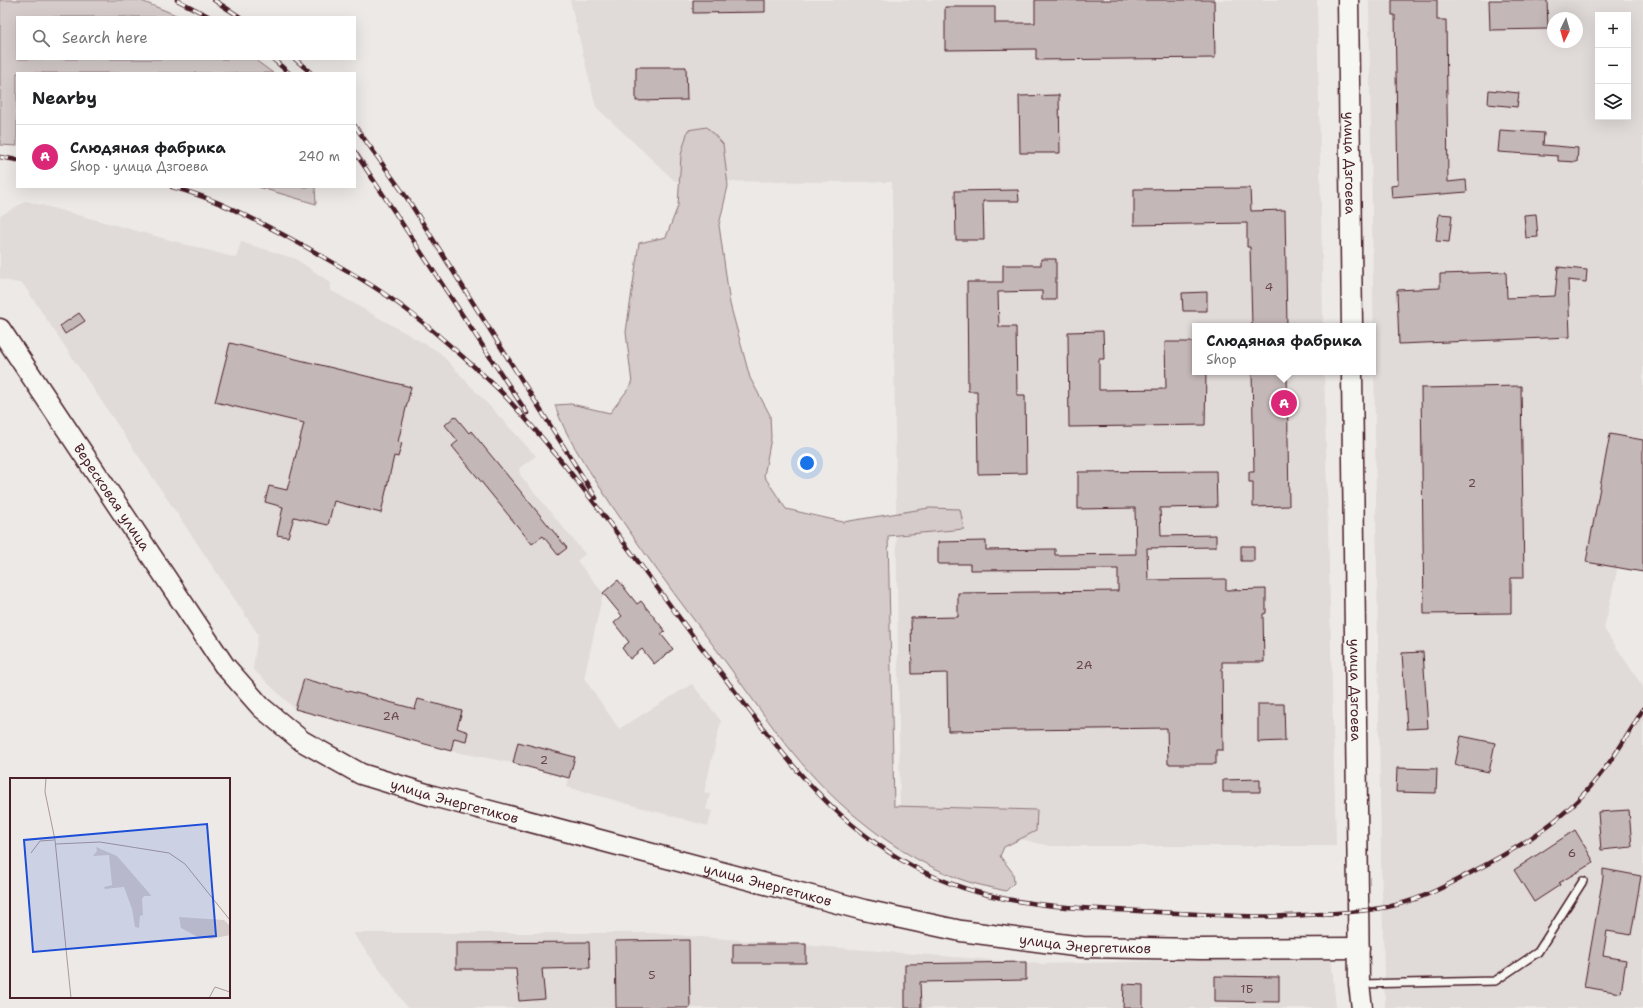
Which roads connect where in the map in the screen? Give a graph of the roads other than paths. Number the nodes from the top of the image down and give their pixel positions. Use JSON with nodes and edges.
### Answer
{"nodes":[{"id":1,"x":1348,"y":0,"type":"edge"},
{"id":2,"x":1352,"y":323,"type":"edge"},
{"id":3,"x":0,"y":329,"type":"edge"},
{"id":4,"x":1352,"y":375,"type":"edge"},
{"id":5,"x":224,"y":665,"type":"joint"},
{"id":6,"x":1583,"y":881,"type":"dead end"},
{"id":7,"x":1359,"y":948,"type":"junction"},
{"id":8,"x":1359,"y":984,"type":"junction"},
{"id":9,"x":1362,"y":1008,"type":"edge"}],
"edges":[{"from":1,"to":2,"type":"street","name":"улица Дзгоева"},
{"from":3,"to":5,"type":"street","name":"Вересковая улица"},
{"from":4,"to":7,"type":"street","name":"улица Дзгоева"},
{"from":5,"to":7,"type":"street","name":"улица Энергетиков"},
{"from":6,"to":8,"type":"lane"},
{"from":7,"to":8,"type":"street","name":"улица Дзгоева"},
{"from":8,"to":9,"type":"street","name":"улица Дзгоева"}]}
